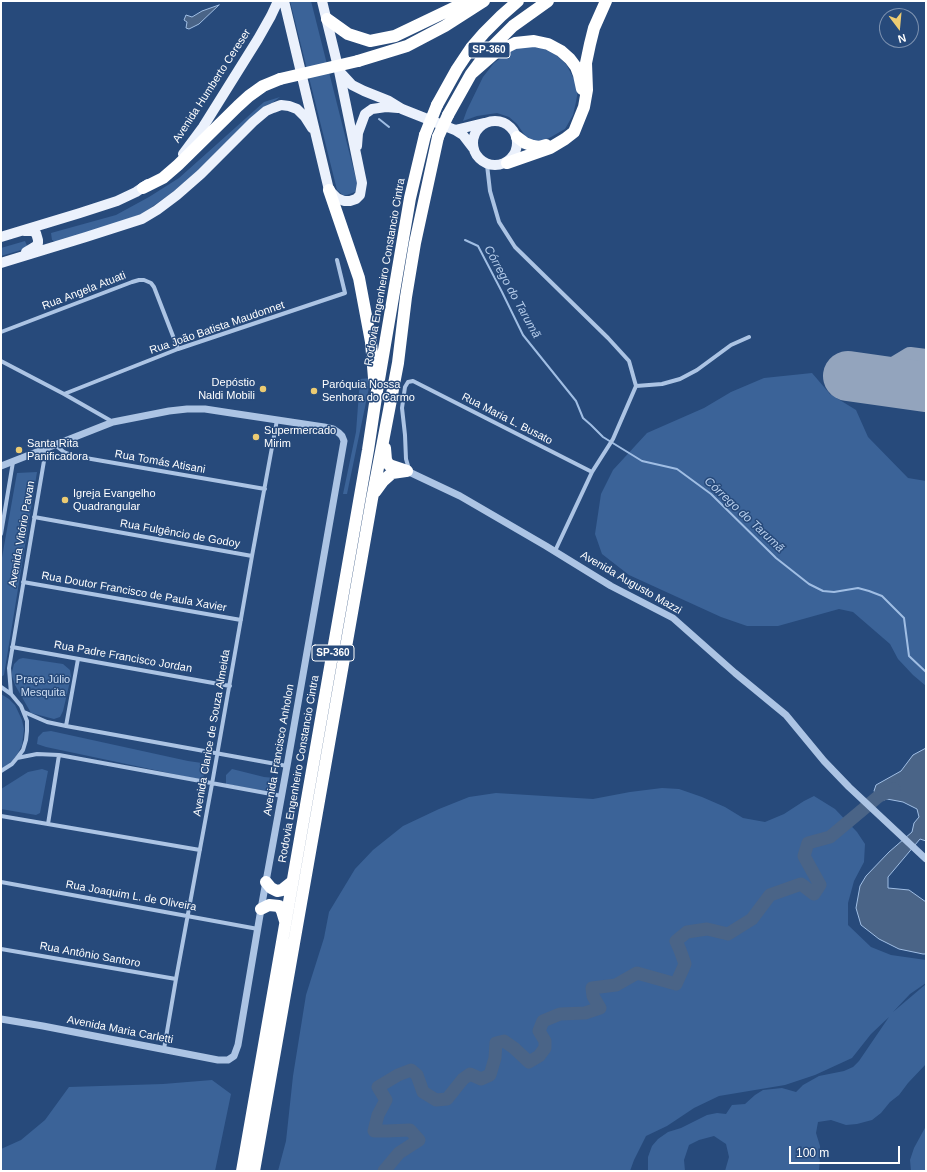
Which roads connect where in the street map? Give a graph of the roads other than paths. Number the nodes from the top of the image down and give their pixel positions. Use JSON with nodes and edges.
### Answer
{"nodes":[{"id":1,"x":278,"y":1,"type":"edge"},
{"id":2,"x":284,"y":1,"type":"edge"},
{"id":3,"x":322,"y":1,"type":"edge"},
{"id":4,"x":468,"y":1,"type":"edge"},
{"id":5,"x":484,"y":1,"type":"edge"},
{"id":6,"x":518,"y":1,"type":"edge"},
{"id":7,"x":548,"y":1,"type":"edge"},
{"id":8,"x":606,"y":1,"type":"edge"},
{"id":9,"x":327,"y":19,"type":"junction"},
{"id":10,"x":339,"y":71,"type":"junction"},
{"id":11,"x":471,"y":74,"type":"junction"},
{"id":12,"x":585,"y":98,"type":"junction"},
{"id":13,"x":402,"y":109,"type":"junction"},
{"id":14,"x":487,"y":122,"type":"junction"},
{"id":15,"x":455,"y":130,"type":"junction"},
{"id":16,"x":317,"y":136,"type":"junction"},
{"id":17,"x":517,"y":137,"type":"junction"},
{"id":18,"x":557,"y":144,"type":"junction"},
{"id":19,"x":473,"y":148,"type":"junction"},
{"id":20,"x":355,"y":154,"type":"junction"},
{"id":21,"x":507,"y":162,"type":"junction"},
{"id":22,"x":487,"y":165,"type":"junction"},
{"id":23,"x":143,"y":188,"type":"junction"},
{"id":24,"x":329,"y":190,"type":"junction"},
{"id":25,"x":17,"y":232,"type":"junction"},
{"id":26,"x":1,"y":237,"type":"edge"},
{"id":27,"x":337,"y":260,"type":"dead end"},
{"id":28,"x":6,"y":261,"type":"edge"},
{"id":29,"x":1,"y":332,"type":"edge"},
{"id":30,"x":749,"y":337,"type":"dead end"},
{"id":31,"x":178,"y":349,"type":"junction"},
{"id":32,"x":1,"y":361,"type":"edge"},
{"id":33,"x":636,"y":386,"type":"junction"},
{"id":34,"x":64,"y":394,"type":"junction"},
{"id":35,"x":376,"y":397,"type":"junction"},
{"id":36,"x":277,"y":420,"type":"junction"},
{"id":37,"x":387,"y":421,"type":"junction"},
{"id":38,"x":113,"y":422,"type":"junction"},
{"id":39,"x":55,"y":445,"type":"junction"},
{"id":40,"x":46,"y":449,"type":"junction"},
{"id":41,"x":13,"y":461,"type":"junction"},
{"id":42,"x":1,"y":466,"type":"edge"},
{"id":43,"x":408,"y":472,"type":"junction"},
{"id":44,"x":592,"y":472,"type":"junction"},
{"id":45,"x":265,"y":489,"type":"junction"},
{"id":46,"x":372,"y":499,"type":"junction"},
{"id":47,"x":3,"y":511,"type":"edge"},
{"id":48,"x":34,"y":517,"type":"junction"},
{"id":49,"x":1,"y":534,"type":"edge"},
{"id":50,"x":555,"y":551,"type":"junction"},
{"id":51,"x":252,"y":556,"type":"junction"},
{"id":52,"x":24,"y":582,"type":"junction"},
{"id":53,"x":241,"y":620,"type":"junction"},
{"id":54,"x":12,"y":647,"type":"junction"},
{"id":55,"x":78,"y":659,"type":"junction"},
{"id":56,"x":230,"y":686,"type":"junction"},
{"id":57,"x":1,"y":687,"type":"edge"},
{"id":58,"x":11,"y":694,"type":"junction"},
{"id":59,"x":24,"y":712,"type":"junction"},
{"id":60,"x":66,"y":726,"type":"junction"},
{"id":61,"x":218,"y":754,"type":"junction"},
{"id":62,"x":59,"y":756,"type":"junction"},
{"id":63,"x":17,"y":758,"type":"junction"},
{"id":64,"x":287,"y":766,"type":"junction"},
{"id":65,"x":1,"y":771,"type":"edge"},
{"id":66,"x":212,"y":784,"type":"junction"},
{"id":67,"x":282,"y":796,"type":"junction"},
{"id":68,"x":1,"y":816,"type":"edge"},
{"id":69,"x":48,"y":824,"type":"junction"},
{"id":70,"x":200,"y":850,"type":"junction"},
{"id":71,"x":926,"y":859,"type":"edge"},
{"id":72,"x":1,"y":882,"type":"edge"},
{"id":73,"x":266,"y":882,"type":"junction"},
{"id":74,"x":292,"y":882,"type":"junction"},
{"id":75,"x":261,"y":909,"type":"junction"},
{"id":76,"x":188,"y":916,"type":"junction"},
{"id":77,"x":285,"y":922,"type":"junction"},
{"id":78,"x":258,"y":929,"type":"junction"},
{"id":79,"x":1,"y":949,"type":"edge"},
{"id":80,"x":176,"y":979,"type":"junction"},
{"id":81,"x":1,"y":1019,"type":"edge"},
{"id":82,"x":164,"y":1049,"type":"junction"},
{"id":83,"x":234,"y":1056,"type":"joint"},
{"id":84,"x":242,"y":1171,"type":"edge"},
{"id":85,"x":254,"y":1171,"type":"edge"}],
"edges":[{"from":1,"to":23,"type":"main road","name":"Avenida Humberto Cereser"},
{"from":2,"to":16,"type":"main road"},
{"from":3,"to":9,"type":"main road"},
{"from":4,"to":9,"type":"highway"},
{"from":5,"to":23,"type":"highway","bridge":true},
{"from":6,"to":35,"type":"highway","name":"Rodovia Engenheiro Constancio Cintra","number":"SP-360","bridge":true},
{"from":7,"to":11,"type":"highway","number":"SP-360"},
{"from":8,"to":12,"type":"highway"},
{"from":9,"to":10,"type":"main road"},
{"from":10,"to":13,"type":"main road"},
{"from":10,"to":20,"type":"main road"},
{"from":11,"to":12,"type":"highway"},
{"from":11,"to":37,"type":"highway","number":"SP-360","bridge":true},
{"from":12,"to":18,"type":"highway"},
{"from":13,"to":15,"type":"main road"},
{"from":13,"to":20,"type":"main road"},
{"from":14,"to":15,"type":"main road"},
{"from":14,"to":17,"type":"main road"},
{"from":14,"to":19,"type":"main road"},
{"from":15,"to":19,"type":"main road"},
{"from":16,"to":24,"type":"main road"},
{"from":16,"to":28,"type":"main road"},
{"from":17,"to":18,"type":"highway"},
{"from":17,"to":21,"type":"main road"},
{"from":18,"to":21,"type":"highway"},
{"from":19,"to":22,"type":"main road"},
{"from":20,"to":24,"type":"main road"},
{"from":21,"to":22,"type":"main road"},
{"from":22,"to":33,"type":"street"},
{"from":23,"to":25,"type":"main road","name":"Avenida Humberto Cereser"},
{"from":24,"to":35,"type":"highway"},
{"from":25,"to":26,"type":"main road","name":"Avenida Humberto Cereser"},
{"from":25,"to":28,"type":"main road"},
{"from":27,"to":31,"type":"street","name":"Rua João Batista Maudonnet"},
{"from":29,"to":31,"type":"street","name":"Rua Angela Atuati"},
{"from":30,"to":33,"type":"street"},
{"from":31,"to":34,"type":"street","name":"Rua João Batista Maudonnet"},
{"from":32,"to":34,"type":"street"},
{"from":33,"to":44,"type":"street"},
{"from":34,"to":38,"type":"street"},
{"from":35,"to":74,"type":"highway","name":"Rodovia Engenheiro Constancio Cintra","number":"SP-360"},
{"from":36,"to":38,"type":"street"},
{"from":36,"to":45,"type":"street","name":"Avenida Clarice de Souza Almeida"},
{"from":36,"to":64,"type":"street","name":"Avenida Francisco Anholon"},
{"from":37,"to":43,"type":"highway"},
{"from":37,"to":46,"type":"highway","number":"SP-360"},
{"from":38,"to":39,"type":"street"},
{"from":39,"to":40,"type":"street"},
{"from":39,"to":45,"type":"street","name":"Rua Tomás Atisani"},
{"from":40,"to":41,"type":"street"},
{"from":40,"to":48,"type":"street","name":"Avenida Vitório Pavan"},
{"from":41,"to":42,"type":"street"},
{"from":41,"to":47,"type":"street","name":"Avenida Vitório Pavan"},
{"from":43,"to":44,"type":"street","name":"Rua Maria L. Busato"},
{"from":43,"to":46,"type":"highway"},
{"from":43,"to":50,"type":"street","name":"Avenida Augusto Mazzi"},
{"from":44,"to":50,"type":"street"},
{"from":45,"to":51,"type":"street","name":"Avenida Clarice de Souza Almeida"},
{"from":46,"to":85,"type":"highway","number":"SP-360"},
{"from":47,"to":49,"type":"street","name":"Avenida Vitório Pavan"},
{"from":48,"to":51,"type":"street","name":"Rua Fulgêncio de Godoy"},
{"from":48,"to":52,"type":"street","name":"Avenida Vitório Pavan"},
{"from":50,"to":71,"type":"street","name":"Avenida Augusto Mazzi"},
{"from":51,"to":53,"type":"street","name":"Avenida Clarice de Souza Almeida"},
{"from":52,"to":53,"type":"street","name":"Rua Doutor Francisco de Paula Xavier"},
{"from":52,"to":54,"type":"street","name":"Avenida Vitório Pavan"},
{"from":53,"to":56,"type":"street","name":"Avenida Clarice de Souza Almeida"},
{"from":54,"to":55,"type":"street","name":"Rua Padre Francisco Jordan"},
{"from":54,"to":58,"type":"street","name":"Avenida Vitório Pavan"},
{"from":55,"to":56,"type":"street","name":"Rua Padre Francisco Jordan"},
{"from":55,"to":60,"type":"street"},
{"from":56,"to":61,"type":"street","name":"Avenida Clarice de Souza Almeida"},
{"from":57,"to":58,"type":"street"},
{"from":58,"to":59,"type":"street"},
{"from":59,"to":60,"type":"street"},
{"from":59,"to":63,"type":"street"},
{"from":60,"to":61,"type":"street"},
{"from":61,"to":64,"type":"street"},
{"from":61,"to":66,"type":"street","name":"Avenida Clarice de Souza Almeida"},
{"from":62,"to":63,"type":"street"},
{"from":62,"to":66,"type":"street"},
{"from":62,"to":69,"type":"street"},
{"from":63,"to":65,"type":"street"},
{"from":64,"to":67,"type":"street","name":"Avenida Francisco Anholon"},
{"from":66,"to":67,"type":"street"},
{"from":66,"to":70,"type":"street","name":"Avenida Clarice de Souza Almeida"},
{"from":67,"to":73,"type":"street","name":"Avenida Francisco Anholon"},
{"from":68,"to":69,"type":"street"},
{"from":69,"to":70,"type":"street"},
{"from":70,"to":76,"type":"street","name":"Avenida Clarice de Souza Almeida"},
{"from":72,"to":76,"type":"street","name":"Rua Joaquim L. de Oliveira"},
{"from":73,"to":74,"type":"highway"},
{"from":73,"to":75,"type":"street","name":"Avenida Francisco Anholon"},
{"from":74,"to":77,"type":"highway","name":"Rodovia Engenheiro Constancio Cintra","number":"SP-360"},
{"from":75,"to":77,"type":"highway"},
{"from":75,"to":78,"type":"street","name":"Avenida Francisco Anholon"},
{"from":76,"to":78,"type":"street","name":"Rua Joaquim L. de Oliveira"},
{"from":76,"to":80,"type":"street","name":"Avenida Clarice de Souza Almeida"},
{"from":77,"to":84,"type":"highway","name":"Rodovia Engenheiro Constancio Cintra","number":"SP-360"},
{"from":78,"to":83,"type":"street","name":"Avenida Francisco Anholon"},
{"from":79,"to":80,"type":"street","name":"Rua Antônio Santoro"},
{"from":80,"to":82,"type":"street","name":"Avenida Clarice de Souza Almeida"},
{"from":81,"to":82,"type":"street","name":"Avenida Maria Carletti"},
{"from":82,"to":83,"type":"street","name":"Avenida Maria Carletti"}]}
